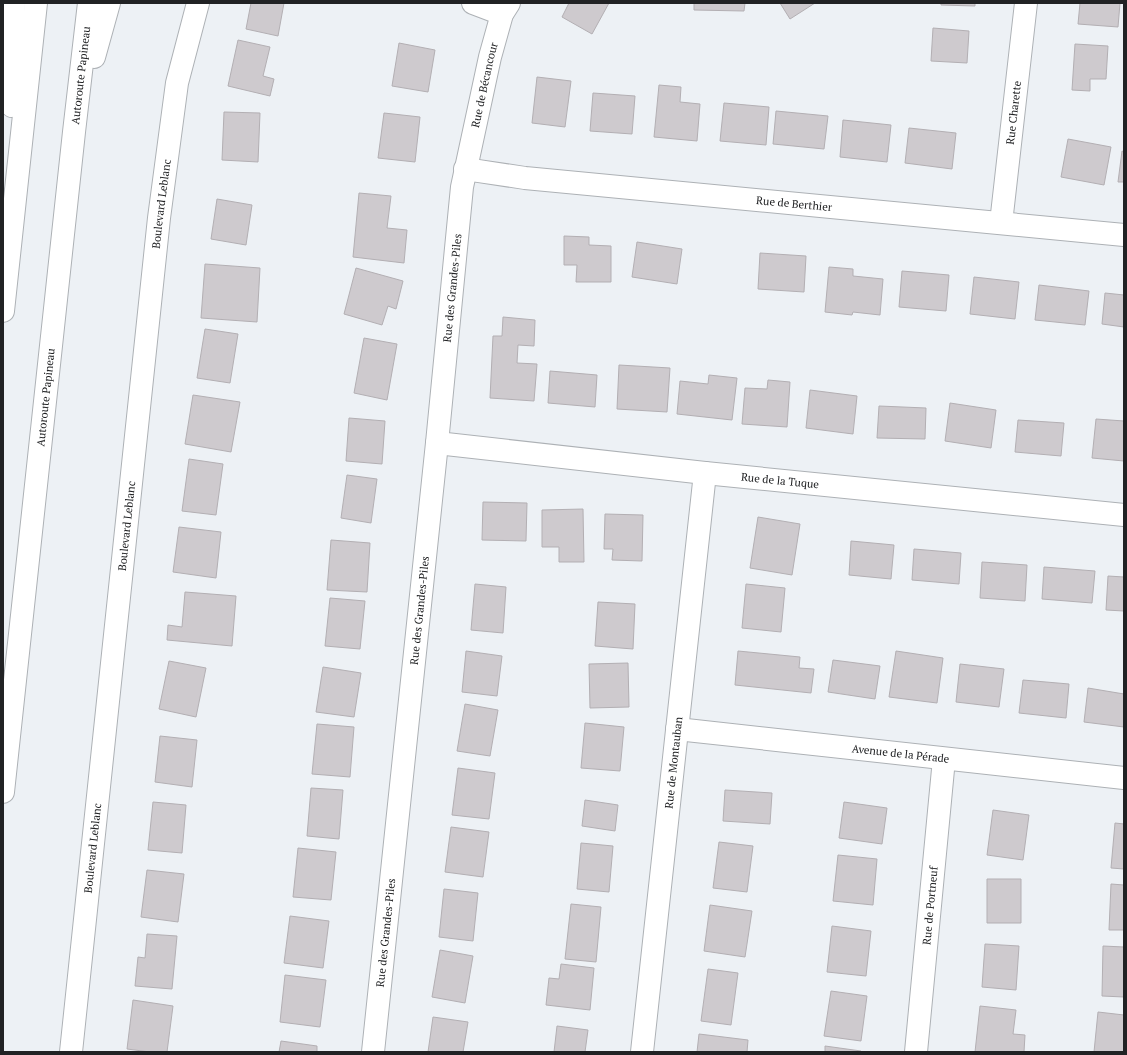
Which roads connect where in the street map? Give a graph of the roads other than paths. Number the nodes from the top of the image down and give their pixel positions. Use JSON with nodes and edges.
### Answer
{"nodes":[{"id":1,"x":14,"y":3,"type":"edge"},
{"id":2,"x":36,"y":3,"type":"edge"},
{"id":3,"x":89,"y":3,"type":"edge"},
{"id":4,"x":108,"y":3,"type":"edge"},
{"id":5,"x":198,"y":3,"type":"edge"},
{"id":6,"x":473,"y":3,"type":"edge"},
{"id":7,"x":1026,"y":3,"type":"edge"},
{"id":8,"x":506,"y":9,"type":"edge"},
{"id":9,"x":74,"y":132,"type":"junction"},
{"id":10,"x":465,"y":169,"type":"junction"},
{"id":11,"x":1001,"y":223,"type":"junction"},
{"id":12,"x":1124,"y":235,"type":"edge"},
{"id":13,"x":10,"y":247,"type":"junction"},
{"id":14,"x":3,"y":311,"type":"edge"},
{"id":15,"x":437,"y":443,"type":"junction"},
{"id":16,"x":705,"y":473,"type":"junction"},
{"id":17,"x":1124,"y":515,"type":"edge"},
{"id":18,"x":677,"y":729,"type":"junction"},
{"id":19,"x":944,"y":759,"type":"junction"},
{"id":20,"x":1124,"y":778,"type":"edge"},
{"id":21,"x":3,"y":792,"type":"edge"},
{"id":22,"x":71,"y":1052,"type":"edge"},
{"id":23,"x":373,"y":1052,"type":"edge"},
{"id":24,"x":642,"y":1052,"type":"edge"},
{"id":25,"x":916,"y":1052,"type":"edge"}],
"edges":[{"from":1,"to":13,"type":"main road"},
{"from":2,"to":13,"type":"main road"},
{"from":3,"to":9,"type":"main road","name":"Autoroute Papineau"},
{"from":4,"to":9,"type":"main road"},
{"from":5,"to":22,"type":"main road","name":"Boulevard Leblanc"},
{"from":6,"to":8,"type":"main road"},
{"from":7,"to":11,"type":"main road","name":"Rue Charette"},
{"from":8,"to":10,"type":"main road","name":"Rue de Bécancour"},
{"from":9,"to":21,"type":"main road","name":"Autoroute Papineau"},
{"from":10,"to":11,"type":"main road","name":"Rue de Berthier"},
{"from":10,"to":15,"type":"main road","name":"Rue des Grandes-Piles"},
{"from":11,"to":12,"type":"main road","name":"Rue de Berthier"},
{"from":13,"to":14,"type":"main road"},
{"from":15,"to":16,"type":"main road","name":"Rue de la Tuque"},
{"from":15,"to":23,"type":"main road","name":"Rue des Grandes-Piles"},
{"from":16,"to":17,"type":"main road","name":"Rue de la Tuque"},
{"from":16,"to":18,"type":"main road","name":"Rue de Montauban"},
{"from":18,"to":19,"type":"main road","name":"Avenue de la Pérade"},
{"from":18,"to":24,"type":"main road","name":"Rue de Montauban"},
{"from":19,"to":20,"type":"main road","name":"Avenue de la Pérade"},
{"from":19,"to":25,"type":"main road","name":"Rue de Portneuf"}]}
